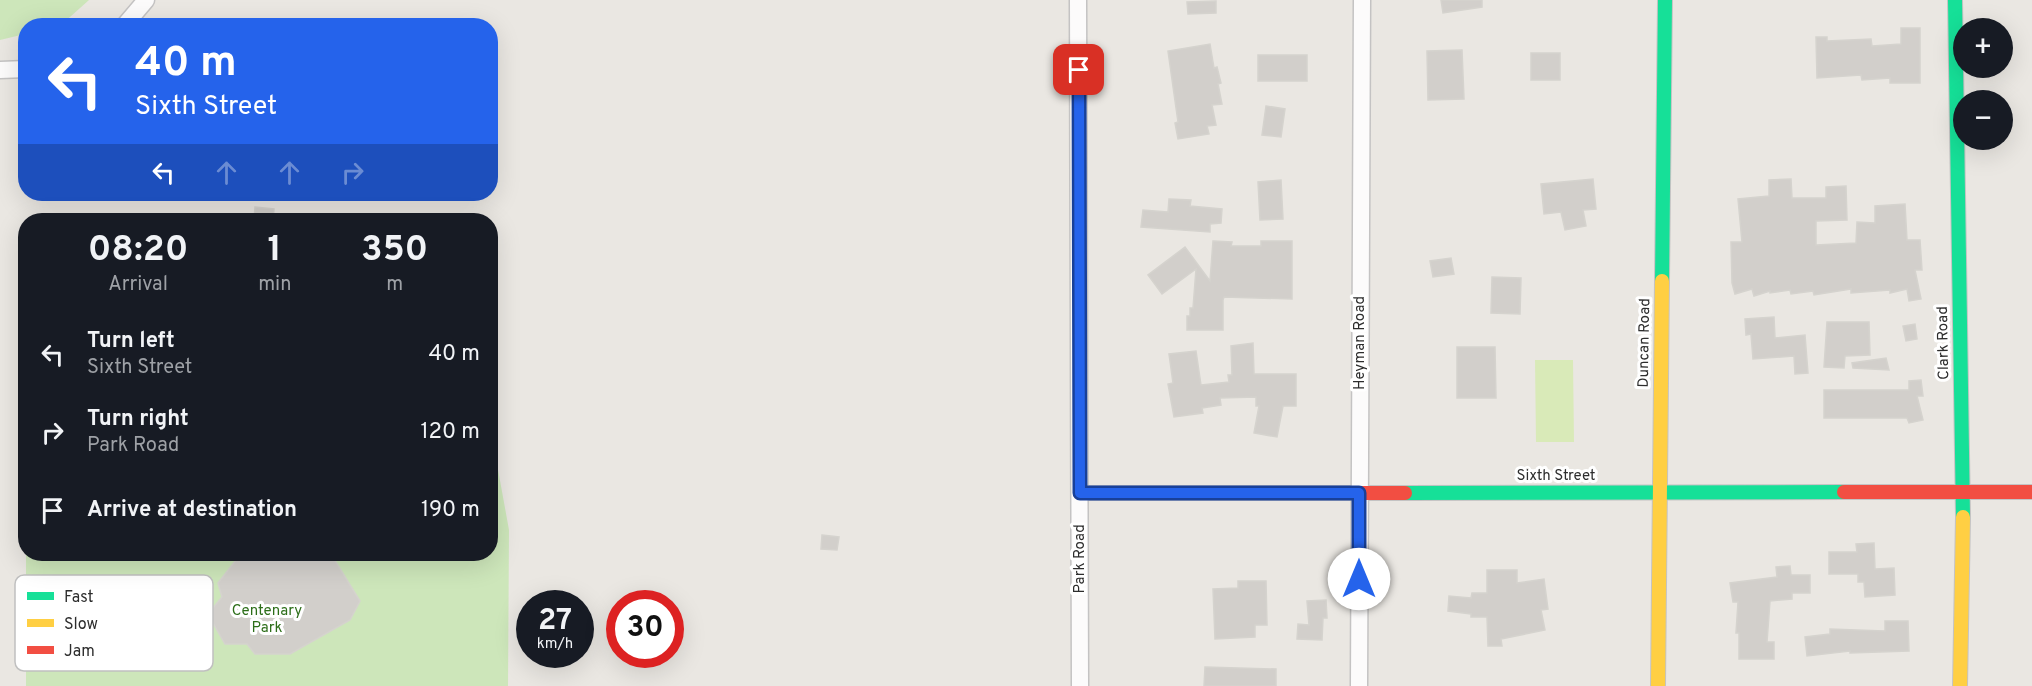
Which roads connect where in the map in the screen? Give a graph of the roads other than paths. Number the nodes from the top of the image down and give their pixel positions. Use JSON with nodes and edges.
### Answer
{"nodes":[{"id":1,"x":146,"y":0,"type":"edge"},
{"id":2,"x":1078,"y":0,"type":"edge"},
{"id":3,"x":1362,"y":0,"type":"edge"},
{"id":4,"x":1665,"y":0,"type":"edge"},
{"id":5,"x":1955,"y":0,"type":"edge"},
{"id":6,"x":131,"y":18,"type":"edge"},
{"id":7,"x":18,"y":69,"type":"edge"},
{"id":8,"x":0,"y":70,"type":"edge"},
{"id":9,"x":1962,"y":492,"type":"junction"},
{"id":10,"x":2032,"y":492,"type":"edge"},
{"id":11,"x":1080,"y":493,"type":"junction"},
{"id":12,"x":1359,"y":493,"type":"junction"},
{"id":13,"x":1659,"y":493,"type":"junction"},
{"id":14,"x":1080,"y":686,"type":"edge"},
{"id":15,"x":1359,"y":686,"type":"edge"},
{"id":16,"x":1658,"y":686,"type":"edge"},
{"id":17,"x":1960,"y":686,"type":"edge"}],
"edges":[{"from":1,"to":6,"type":"street"},
{"from":2,"to":11,"type":"street","name":"Park Road"},
{"from":3,"to":12,"type":"street","name":"Heyman Road"},
{"from":4,"to":13,"type":"street","name":"Duncan Road"},
{"from":5,"to":9,"type":"street","name":"Clark Road"},
{"from":7,"to":8,"type":"street"},
{"from":9,"to":10,"type":"street","name":"Sixth Street"},
{"from":9,"to":13,"type":"street","name":"Sixth Street"},
{"from":9,"to":17,"type":"street","name":"Clark Road"},
{"from":11,"to":12,"type":"street","name":"Sixth Street"},
{"from":11,"to":14,"type":"street","name":"Park Road"},
{"from":12,"to":13,"type":"street","name":"Sixth Street"},
{"from":12,"to":15,"type":"street","name":"Heyman Road"},
{"from":13,"to":16,"type":"street","name":"Duncan Road"}]}
